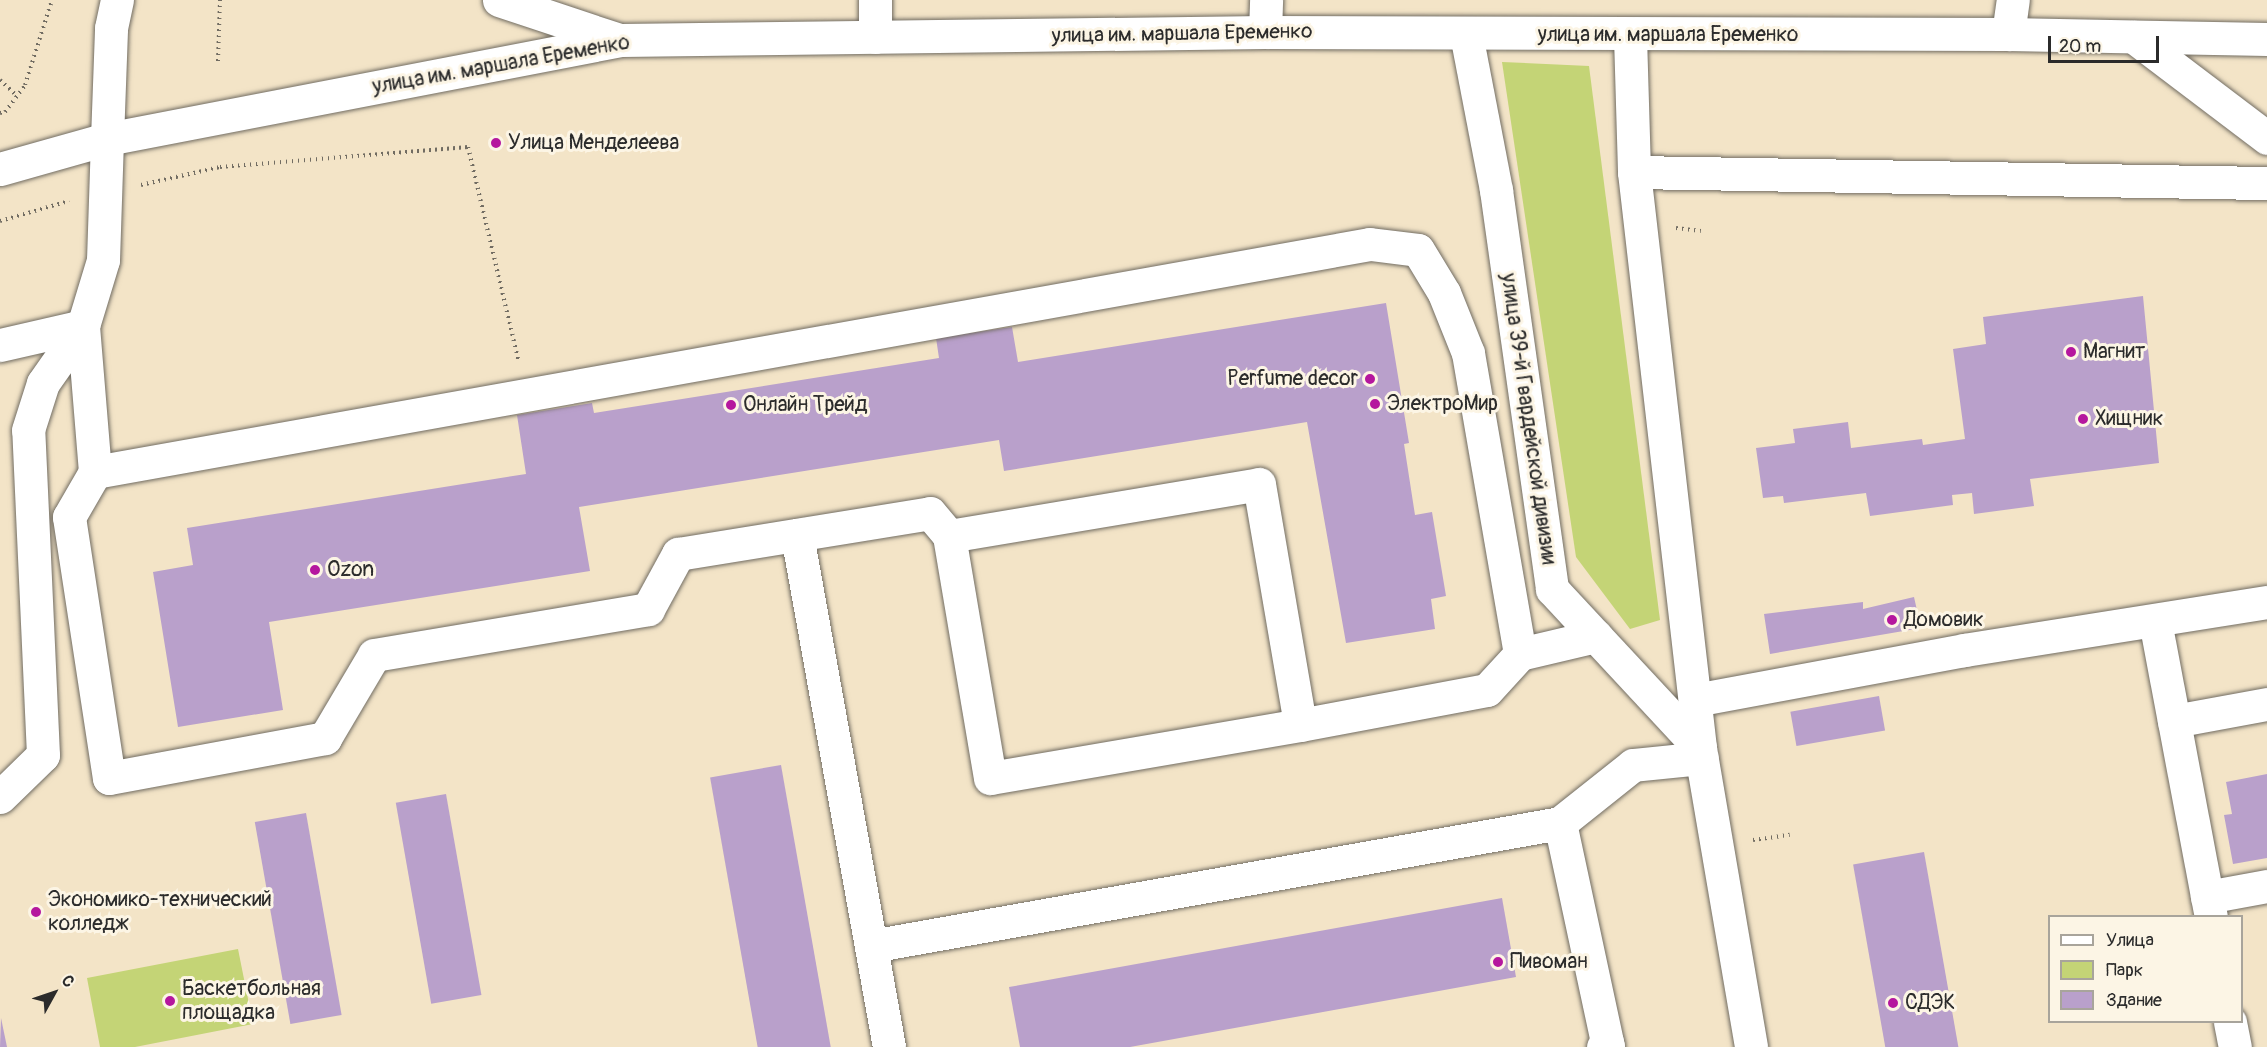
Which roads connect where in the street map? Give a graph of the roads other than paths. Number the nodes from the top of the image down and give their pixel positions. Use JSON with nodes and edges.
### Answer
{"nodes":[{"id":1,"x":117,"y":0,"type":"edge"},
{"id":2,"x":499,"y":0,"type":"edge"},
{"id":3,"x":875,"y":0,"type":"edge"},
{"id":4,"x":1266,"y":0,"type":"edge"},
{"id":5,"x":2013,"y":0,"type":"edge"},
{"id":6,"x":1265,"y":33,"type":"junction"},
{"id":7,"x":1466,"y":34,"type":"junction"},
{"id":8,"x":2008,"y":34,"type":"junction"},
{"id":9,"x":1630,"y":36,"type":"junction"},
{"id":10,"x":875,"y":37,"type":"junction"},
{"id":11,"x":2134,"y":37,"type":"junction"},
{"id":12,"x":2267,"y":39,"type":"edge"},
{"id":13,"x":621,"y":40,"type":"junction"},
{"id":14,"x":2267,"y":138,"type":"edge"},
{"id":15,"x":107,"y":139,"type":"junction"},
{"id":16,"x":0,"y":170,"type":"edge"},
{"id":17,"x":1634,"y":172,"type":"junction"},
{"id":18,"x":2266,"y":188,"type":"edge"},
{"id":19,"x":83,"y":326,"type":"junction"},
{"id":20,"x":0,"y":345,"type":"edge"},
{"id":21,"x":95,"y":472,"type":"junction"},
{"id":22,"x":797,"y":535,"type":"junction"},
{"id":23,"x":949,"y":536,"type":"junction"},
{"id":24,"x":2267,"y":602,"type":"edge"},
{"id":25,"x":2155,"y":621,"type":"junction"},
{"id":26,"x":1596,"y":636,"type":"junction"},
{"id":27,"x":1520,"y":654,"type":"junction"},
{"id":28,"x":1695,"y":700,"type":"junction"},
{"id":29,"x":2267,"y":704,"type":"edge"},
{"id":30,"x":2174,"y":721,"type":"junction"},
{"id":31,"x":1300,"y":725,"type":"junction"},
{"id":32,"x":1702,"y":753,"type":"junction"},
{"id":33,"x":0,"y":797,"type":"edge"},
{"id":34,"x":1560,"y":823,"type":"junction"},
{"id":35,"x":2267,"y":886,"type":"edge"},
{"id":36,"x":2209,"y":907,"type":"edge"},
{"id":37,"x":871,"y":946,"type":"junction"},
{"id":38,"x":2230,"y":1023,"type":"edge"},
{"id":39,"x":1607,"y":1045,"type":"edge"},
{"id":40,"x":889,"y":1047,"type":"edge"},
{"id":41,"x":1751,"y":1047,"type":"edge"},
{"id":42,"x":2235,"y":1047,"type":"edge"}],
"edges":[{"from":1,"to":15,"type":"main road"},
{"from":2,"to":13,"type":"main road"},
{"from":3,"to":10,"type":"main road"},
{"from":4,"to":6,"type":"main road"},
{"from":5,"to":8,"type":"main road"},
{"from":6,"to":7,"type":"main road","name":"улица им. маршала Еременко"},
{"from":6,"to":10,"type":"main road","name":"улица им. маршала Еременко"},
{"from":7,"to":9,"type":"main road","name":"улица им. маршала Еременко"},
{"from":7,"to":26,"type":"main road","name":"улица 39-й Гвардейской дивизии"},
{"from":8,"to":9,"type":"main road","name":"улица им. маршала Еременко"},
{"from":8,"to":11,"type":"main road","name":"улица им. маршала Еременко"},
{"from":9,"to":17,"type":"main road"},
{"from":10,"to":13,"type":"main road","name":"улица им. маршала Еременко"},
{"from":11,"to":12,"type":"main road","name":"улица им. маршала Еременко"},
{"from":11,"to":14,"type":"main road"},
{"from":13,"to":15,"type":"main road","name":"улица им. маршала Еременко"},
{"from":15,"to":16,"type":"main road","name":"улица им. маршала Еременко"},
{"from":15,"to":19,"type":"main road"},
{"from":17,"to":18,"type":"main road"},
{"from":17,"to":28,"type":"main road"},
{"from":19,"to":20,"type":"main road"},
{"from":19,"to":21,"type":"main road"},
{"from":19,"to":33,"type":"main road"},
{"from":21,"to":22,"type":"main road"},
{"from":21,"to":27,"type":"main road"},
{"from":22,"to":23,"type":"main road"},
{"from":22,"to":37,"type":"main road"},
{"from":23,"to":31,"type":"main road"},
{"from":23,"to":31,"type":"main road"},
{"from":24,"to":25,"type":"main road"},
{"from":25,"to":28,"type":"main road"},
{"from":25,"to":30,"type":"main road"},
{"from":26,"to":27,"type":"main road"},
{"from":26,"to":32,"type":"main road","name":"улица 39-й Гвардейской дивизии"},
{"from":27,"to":31,"type":"main road"},
{"from":28,"to":32,"type":"main road"},
{"from":29,"to":30,"type":"main road"},
{"from":30,"to":36,"type":"main road"},
{"from":32,"to":34,"type":"main road"},
{"from":32,"to":41,"type":"main road"},
{"from":34,"to":37,"type":"main road"},
{"from":34,"to":39,"type":"main road"},
{"from":35,"to":36,"type":"main road"},
{"from":37,"to":40,"type":"main road"},
{"from":38,"to":42,"type":"main road"}]}
